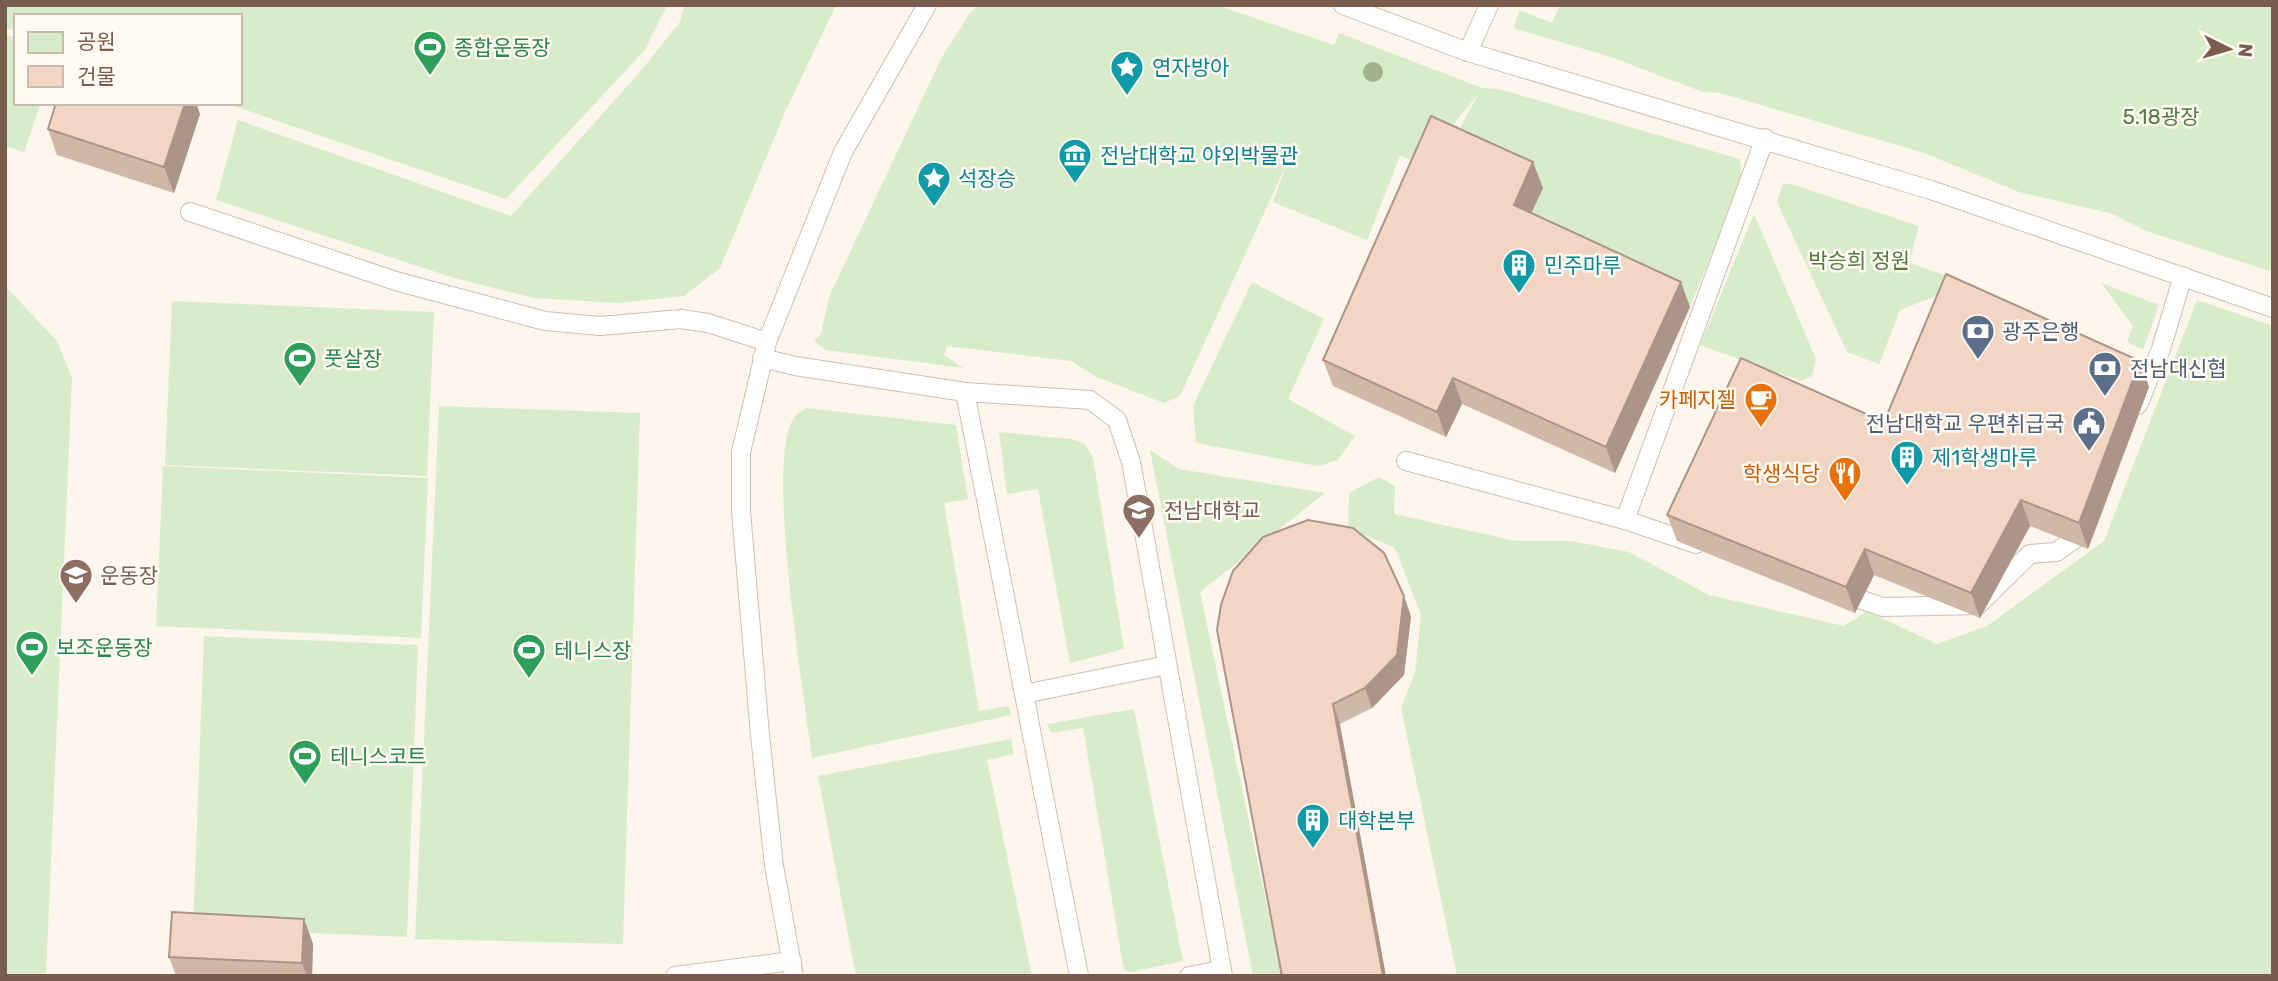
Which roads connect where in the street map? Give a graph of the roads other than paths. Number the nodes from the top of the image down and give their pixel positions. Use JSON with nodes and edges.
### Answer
{"nodes":[{"id":1,"x":927,"y":5,"type":"edge"},
{"id":2,"x":1343,"y":5,"type":"edge"},
{"id":3,"x":1489,"y":5,"type":"edge"},
{"id":4,"x":1468,"y":52,"type":"junction"},
{"id":5,"x":1765,"y":138,"type":"junction"},
{"id":6,"x":190,"y":212,"type":"dead end"},
{"id":7,"x":2183,"y":276,"type":"junction"},
{"id":8,"x":2273,"y":308,"type":"edge"},
{"id":9,"x":764,"y":350,"type":"junction"},
{"id":10,"x":965,"y":392,"type":"junction"},
{"id":11,"x":2131,"y":424,"type":"edge"},
{"id":12,"x":1406,"y":461,"type":"dead end"},
{"id":13,"x":2094,"y":510,"type":"edge"},
{"id":14,"x":1625,"y":520,"type":"junction"},
{"id":15,"x":1714,"y":550,"type":"edge"},
{"id":16,"x":1815,"y":584,"type":"edge"},
{"id":17,"x":1167,"y":665,"type":"junction"},
{"id":18,"x":1024,"y":694,"type":"junction"},
{"id":19,"x":793,"y":968,"type":"edge"},
{"id":20,"x":1222,"y":973,"type":"edge"},
{"id":21,"x":676,"y":976,"type":"edge"},
{"id":22,"x":1079,"y":976,"type":"edge"},
{"id":23,"x":1189,"y":976,"type":"edge"}],
"edges":[{"from":1,"to":9,"type":"lane"},
{"from":2,"to":4,"type":"lane"},
{"from":3,"to":4,"type":"lane"},
{"from":4,"to":5,"type":"lane"},
{"from":5,"to":7,"type":"lane"},
{"from":5,"to":14,"type":"lane"},
{"from":6,"to":9,"type":"lane"},
{"from":7,"to":8,"type":"lane"},
{"from":7,"to":11,"type":"lane"},
{"from":9,"to":10,"type":"lane"},
{"from":9,"to":19,"type":"lane"},
{"from":10,"to":17,"type":"lane"},
{"from":10,"to":18,"type":"lane"},
{"from":12,"to":14,"type":"lane"},
{"from":13,"to":16,"type":"lane"},
{"from":14,"to":15,"type":"lane"},
{"from":17,"to":18,"type":"lane"},
{"from":17,"to":20,"type":"lane"},
{"from":18,"to":22,"type":"lane"},
{"from":19,"to":21,"type":"lane"},
{"from":20,"to":23,"type":"lane"}]}
